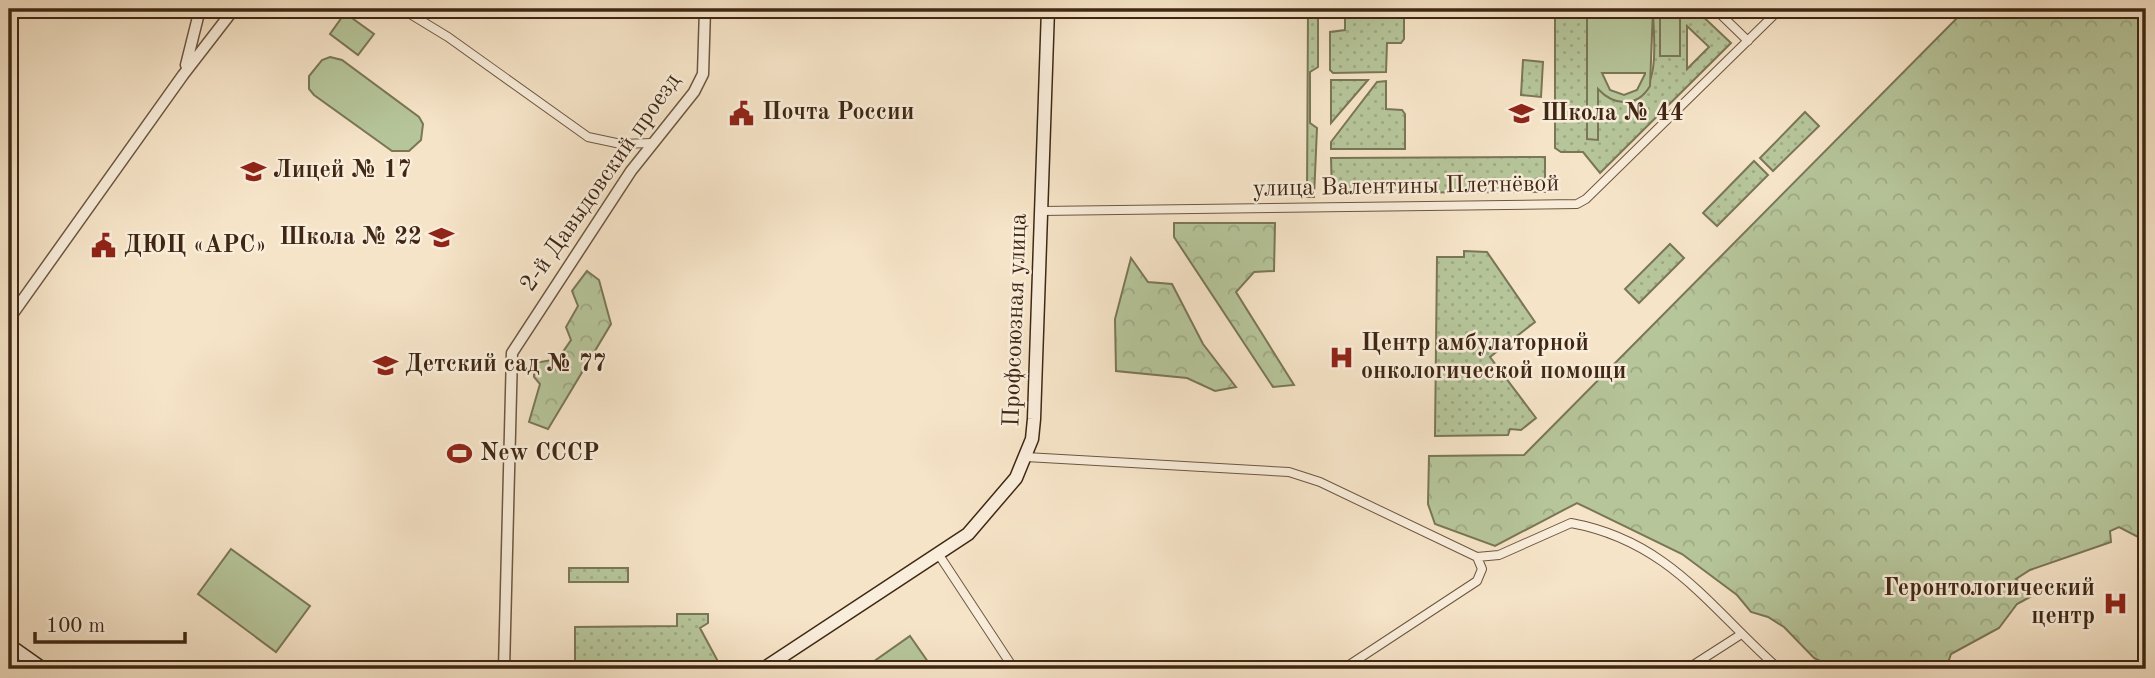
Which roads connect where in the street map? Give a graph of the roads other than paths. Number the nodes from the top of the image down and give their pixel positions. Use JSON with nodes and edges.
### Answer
{"nodes":[{"id":1,"x":200,"y":9,"type":"edge"},
{"id":2,"x":234,"y":9,"type":"edge"},
{"id":3,"x":402,"y":9,"type":"edge"},
{"id":4,"x":705,"y":9,"type":"edge"},
{"id":5,"x":1048,"y":9,"type":"edge"},
{"id":6,"x":1715,"y":9,"type":"edge"},
{"id":7,"x":1780,"y":9,"type":"edge"},
{"id":8,"x":1748,"y":41,"type":"junction"},
{"id":9,"x":183,"y":75,"type":"junction"},
{"id":10,"x":651,"y":143,"type":"junction"},
{"id":11,"x":1041,"y":211,"type":"junction"},
{"id":12,"x":9,"y":319,"type":"edge"},
{"id":13,"x":1026,"y":457,"type":"junction"},
{"id":14,"x":939,"y":555,"type":"junction"},
{"id":15,"x":1477,"y":557,"type":"junction"},
{"id":16,"x":1740,"y":635,"type":"junction"},
{"id":17,"x":9,"y":645,"type":"edge"},
{"id":18,"x":43,"y":669,"type":"edge"},
{"id":19,"x":503,"y":669,"type":"edge"},
{"id":20,"x":763,"y":669,"type":"edge"},
{"id":21,"x":1014,"y":669,"type":"edge"},
{"id":22,"x":1343,"y":669,"type":"edge"},
{"id":23,"x":1687,"y":669,"type":"edge"},
{"id":24,"x":1779,"y":669,"type":"edge"}],
"edges":[{"from":1,"to":9,"type":"street"},
{"from":2,"to":9,"type":"street"},
{"from":3,"to":10,"type":"street"},
{"from":4,"to":10,"type":"street","name":"2-й Давыдовский проезд"},
{"from":5,"to":11,"type":"main road","name":"Профсоюзная улица"},
{"from":6,"to":8,"type":"street"},
{"from":7,"to":8,"type":"street","name":"улица Валентины Плетнёвой"},
{"from":8,"to":11,"type":"street","name":"улица Валентины Плетнёвой"},
{"from":9,"to":12,"type":"street"},
{"from":10,"to":19,"type":"street","name":"2-й Давыдовский проезд"},
{"from":11,"to":13,"type":"main road","name":"Профсоюзная улица"},
{"from":13,"to":14,"type":"main road","name":"Профсоюзная улица"},
{"from":13,"to":15,"type":"street"},
{"from":14,"to":20,"type":"main road","name":"Профсоюзная улица"},
{"from":14,"to":21,"type":"street"},
{"from":15,"to":16,"type":"street"},
{"from":15,"to":22,"type":"street"},
{"from":16,"to":23,"type":"street"},
{"from":16,"to":24,"type":"street"},
{"from":17,"to":18,"type":"main road"}]}
